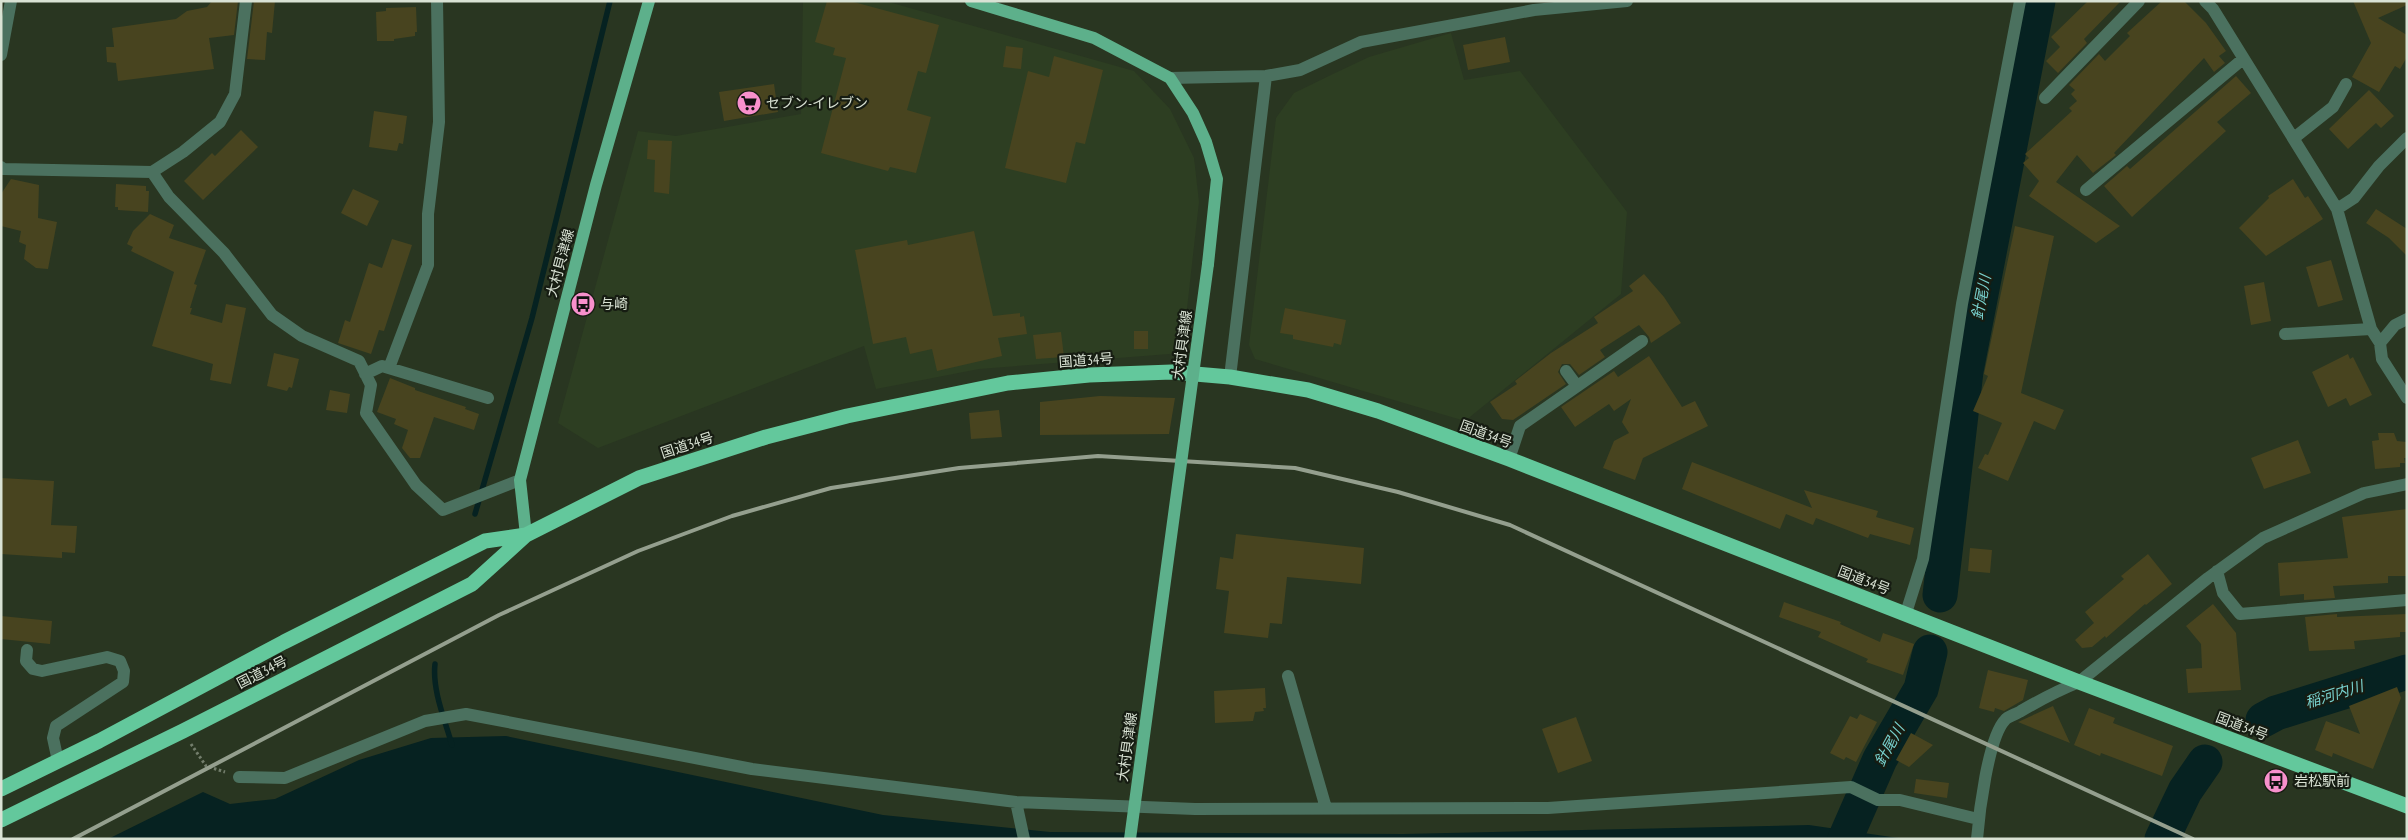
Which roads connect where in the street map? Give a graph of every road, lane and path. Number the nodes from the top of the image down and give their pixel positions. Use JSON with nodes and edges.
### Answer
{"nodes":[{"id":1,"x":11,"y":1,"type":"edge"},
{"id":2,"x":246,"y":1,"type":"edge"},
{"id":3,"x":437,"y":1,"type":"edge"},
{"id":4,"x":649,"y":1,"type":"edge"},
{"id":5,"x":971,"y":1,"type":"edge"},
{"id":6,"x":1627,"y":1,"type":"edge"},
{"id":7,"x":2020,"y":1,"type":"edge"},
{"id":8,"x":2139,"y":1,"type":"edge"},
{"id":9,"x":2205,"y":1,"type":"edge"},
{"id":10,"x":1532,"y":6,"type":"edge"},
{"id":11,"x":1,"y":55,"type":"edge"},
{"id":12,"x":2242,"y":59,"type":"junction"},
{"id":13,"x":1266,"y":76,"type":"junction"},
{"id":14,"x":1170,"y":78,"type":"junction"},
{"id":15,"x":2346,"y":84,"type":"dead end"},
{"id":16,"x":2045,"y":98,"type":"dead end"},
{"id":17,"x":2294,"y":138,"type":"junction"},
{"id":18,"x":2407,"y":138,"type":"edge"},
{"id":19,"x":2,"y":169,"type":"edge"},
{"id":20,"x":152,"y":172,"type":"junction"},
{"id":21,"x":2086,"y":190,"type":"dead end"},
{"id":22,"x":2337,"y":209,"type":"junction"},
{"id":23,"x":2407,"y":319,"type":"edge"},
{"id":24,"x":2371,"y":328,"type":"junction"},
{"id":25,"x":2285,"y":334,"type":"dead end"},
{"id":26,"x":1642,"y":341,"type":"dead end"},
{"id":27,"x":2380,"y":343,"type":"junction"},
{"id":28,"x":389,"y":368,"type":"junction"},
{"id":29,"x":1566,"y":371,"type":"dead end"},
{"id":30,"x":365,"y":374,"type":"junction"},
{"id":31,"x":1230,"y":377,"type":"junction"},
{"id":32,"x":1577,"y":386,"type":"junction"},
{"id":33,"x":488,"y":398,"type":"dead end"},
{"id":34,"x":2407,"y":398,"type":"edge"},
{"id":35,"x":1509,"y":459,"type":"junction"},
{"id":36,"x":520,"y":480,"type":"junction"},
{"id":37,"x":2407,"y":484,"type":"edge"},
{"id":38,"x":526,"y":536,"type":"junction"},
{"id":39,"x":2217,"y":571,"type":"junction"},
{"id":40,"x":2407,"y":600,"type":"edge"},
{"id":41,"x":1906,"y":613,"type":"junction"},
{"id":42,"x":27,"y":650,"type":"dead end"},
{"id":43,"x":1288,"y":676,"type":"dead end"},
{"id":44,"x":2079,"y":682,"type":"junction"},
{"id":45,"x":183,"y":731,"type":"junction"},
{"id":46,"x":58,"y":762,"type":"junction"},
{"id":47,"x":239,"y":777,"type":"joint"},
{"id":48,"x":1,"y":789,"type":"edge"},
{"id":49,"x":1016,"y":802,"type":"junction"},
{"id":50,"x":2407,"y":806,"type":"edge"},
{"id":51,"x":1326,"y":808,"type":"junction"},
{"id":52,"x":1,"y":820,"type":"edge"},
{"id":53,"x":1978,"y":822,"type":"junction"},
{"id":54,"x":1024,"y":839,"type":"edge"},
{"id":55,"x":1130,"y":839,"type":"edge"},
{"id":56,"x":1977,"y":839,"type":"edge"}],
"edges":[{"from":1,"to":11,"type":"street"},
{"from":2,"to":20,"type":"street"},
{"from":3,"to":28,"type":"street"},
{"from":4,"to":36,"type":"main road","name":"大村貝津線"},
{"from":5,"to":14,"type":"main road","name":"大村貝津線"},
{"from":6,"to":10,"type":"street"},
{"from":7,"to":41,"type":"street"},
{"from":8,"to":16,"type":"street"},
{"from":9,"to":12,"type":"street"},
{"from":10,"to":13,"type":"street"},
{"from":12,"to":17,"type":"street"},
{"from":12,"to":21,"type":"street"},
{"from":13,"to":14,"type":"street"},
{"from":13,"to":31,"type":"street"},
{"from":14,"to":55,"type":"main road","name":"大村貝津線","bridge":true},
{"from":15,"to":17,"type":"street"},
{"from":17,"to":22,"type":"street"},
{"from":18,"to":22,"type":"street"},
{"from":19,"to":20,"type":"street"},
{"from":20,"to":30,"type":"street"},
{"from":22,"to":24,"type":"street"},
{"from":23,"to":27,"type":"street"},
{"from":24,"to":25,"type":"street"},
{"from":24,"to":27,"type":"street"},
{"from":26,"to":32,"type":"street"},
{"from":27,"to":34,"type":"street"},
{"from":28,"to":30,"type":"street"},
{"from":28,"to":33,"type":"street"},
{"from":29,"to":32,"type":"street"},
{"from":30,"to":36,"type":"street"},
{"from":31,"to":35,"type":"highway","name":"国道34号"},
{"from":31,"to":38,"type":"highway","name":"国道34号"},
{"from":32,"to":35,"type":"street"},
{"from":35,"to":41,"type":"highway","name":"国道34号"},
{"from":36,"to":38,"type":"main road","name":"大村貝津線"},
{"from":37,"to":39,"type":"street"},
{"from":38,"to":45,"type":"highway","name":"国道34号"},
{"from":38,"to":46,"type":"highway","name":"国道34号"},
{"from":39,"to":40,"type":"street"},
{"from":39,"to":44,"type":"street"},
{"from":41,"to":44,"type":"highway","name":"国道34号"},
{"from":42,"to":46,"type":"street"},
{"from":43,"to":51,"type":"street"},
{"from":44,"to":50,"type":"highway","name":"国道34号"},
{"from":44,"to":53,"type":"street"},
{"from":45,"to":47,"type":"path"},
{"from":45,"to":52,"type":"highway","name":"国道34号"},
{"from":46,"to":48,"type":"highway","name":"国道34号"},
{"from":47,"to":49,"type":"street"},
{"from":49,"to":51,"type":"street"},
{"from":49,"to":54,"type":"street"},
{"from":51,"to":53,"type":"street"},
{"from":53,"to":56,"type":"street"}]}
